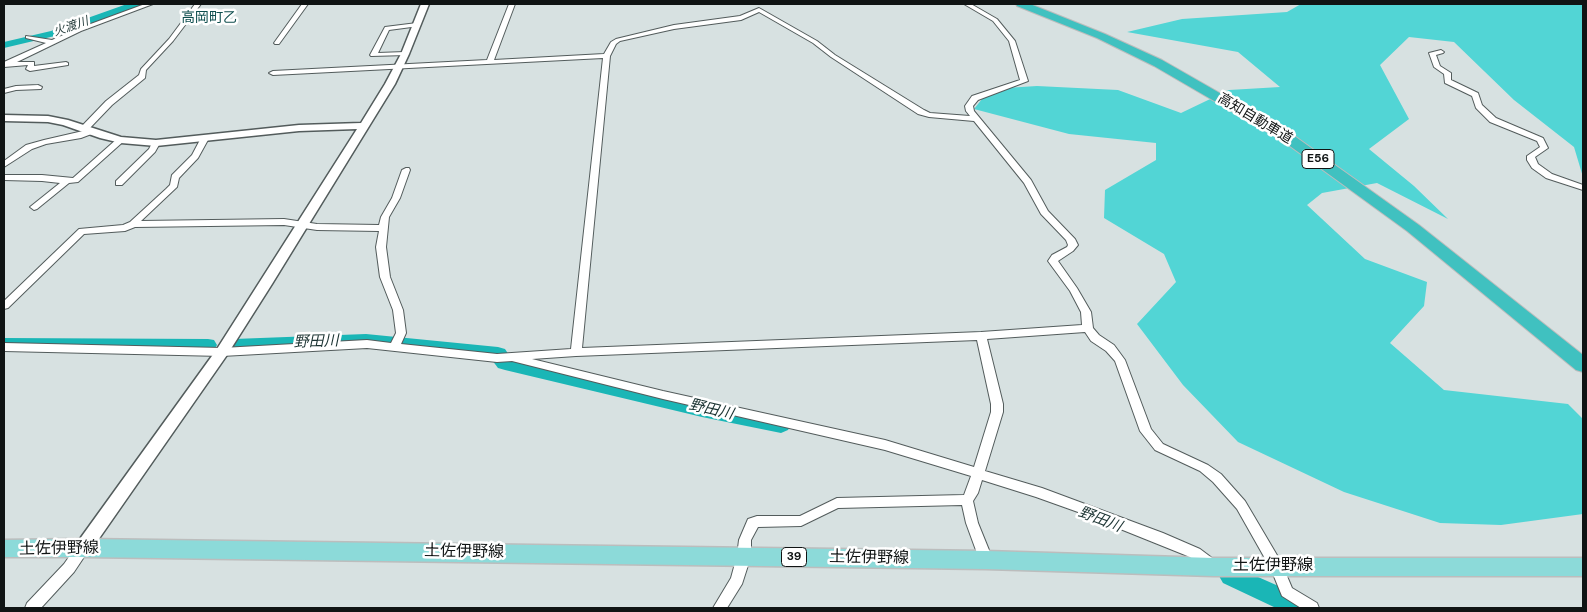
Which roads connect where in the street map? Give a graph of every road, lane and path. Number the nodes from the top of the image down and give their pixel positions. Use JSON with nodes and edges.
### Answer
{"nodes":[{"id":1,"x":150,"y":4,"type":"edge"},
{"id":2,"x":198,"y":4,"type":"edge"},
{"id":3,"x":305,"y":4,"type":"edge"},
{"id":4,"x":425,"y":4,"type":"edge"},
{"id":5,"x":512,"y":4,"type":"edge"},
{"id":6,"x":761,"y":4,"type":"edge"},
{"id":7,"x":967,"y":4,"type":"edge"},
{"id":8,"x":1021,"y":4,"type":"edge"},
{"id":9,"x":755,"y":13,"type":"junction"},
{"id":10,"x":417,"y":25,"type":"junction"},
{"id":11,"x":28,"y":36,"type":"dead end"},
{"id":12,"x":52,"y":42,"type":"junction"},
{"id":13,"x":277,"y":43,"type":"dead end"},
{"id":14,"x":1441,"y":52,"type":"dead end"},
{"id":15,"x":405,"y":54,"type":"junction"},
{"id":16,"x":607,"y":56,"type":"junction"},
{"id":17,"x":490,"y":60,"type":"junction"},
{"id":18,"x":5,"y":64,"type":"edge"},
{"id":19,"x":66,"y":64,"type":"dead end"},
{"id":20,"x":399,"y":66,"type":"junction"},
{"id":21,"x":273,"y":73,"type":"dead end"},
{"id":22,"x":38,"y":87,"type":"dead end"},
{"id":23,"x":4,"y":91,"type":"edge"},
{"id":24,"x":4,"y":118,"type":"edge"},
{"id":25,"x":974,"y":119,"type":"junction"},
{"id":26,"x":364,"y":126,"type":"junction"},
{"id":27,"x":87,"y":130,"type":"junction"},
{"id":28,"x":205,"y":138,"type":"junction"},
{"id":29,"x":121,"y":140,"type":"junction"},
{"id":30,"x":156,"y":143,"type":"junction"},
{"id":31,"x":4,"y":165,"type":"edge"},
{"id":32,"x":406,"y":170,"type":"dead end"},
{"id":33,"x":4,"y":178,"type":"edge"},
{"id":34,"x":67,"y":181,"type":"junction"},
{"id":35,"x":119,"y":183,"type":"dead end"},
{"id":36,"x":1583,"y":188,"type":"edge"},
{"id":37,"x":34,"y":207,"type":"dead end"},
{"id":38,"x":133,"y":224,"type":"junction"},
{"id":39,"x":302,"y":225,"type":"junction"},
{"id":40,"x":383,"y":228,"type":"junction"},
{"id":41,"x":4,"y":306,"type":"edge"},
{"id":42,"x":1088,"y":328,"type":"junction"},
{"id":43,"x":980,"y":336,"type":"junction"},
{"id":44,"x":397,"y":342,"type":"junction"},
{"id":45,"x":4,"y":347,"type":"edge"},
{"id":46,"x":222,"y":352,"type":"junction"},
{"id":47,"x":576,"y":352,"type":"junction"},
{"id":48,"x":505,"y":358,"type":"junction"},
{"id":49,"x":1583,"y":365,"type":"edge"},
{"id":50,"x":977,"y":478,"type":"junction"},
{"id":51,"x":966,"y":500,"type":"junction"},
{"id":52,"x":83,"y":548,"type":"junction"},
{"id":53,"x":4,"y":549,"type":"edge"},
{"id":54,"x":744,"y":556,"type":"junction"},
{"id":55,"x":986,"y":560,"type":"junction"},
{"id":56,"x":1276,"y":566,"type":"junction"},
{"id":57,"x":1213,"y":567,"type":"junction"},
{"id":58,"x":1583,"y":567,"type":"edge"},
{"id":59,"x":32,"y":608,"type":"edge"},
{"id":60,"x":720,"y":608,"type":"edge"},
{"id":61,"x":1312,"y":608,"type":"edge"}],
"edges":[{"from":1,"to":12,"type":"street"},
{"from":2,"to":27,"type":"street"},
{"from":3,"to":13,"type":"street"},
{"from":4,"to":10,"type":"street"},
{"from":5,"to":17,"type":"street"},
{"from":6,"to":9,"type":"street"},
{"from":7,"to":25,"type":"street"},
{"from":8,"to":49,"type":"highway","name":"高知自動車道","number":"E56"},
{"from":9,"to":16,"type":"street"},
{"from":9,"to":25,"type":"street"},
{"from":10,"to":15,"type":"street"},
{"from":10,"to":15,"type":"street"},
{"from":11,"to":12,"type":"street"},
{"from":12,"to":18,"type":"street"},
{"from":14,"to":36,"type":"street"},
{"from":15,"to":20,"type":"street"},
{"from":16,"to":17,"type":"street"},
{"from":16,"to":47,"type":"street"},
{"from":17,"to":20,"type":"street"},
{"from":18,"to":19,"type":"street"},
{"from":20,"to":21,"type":"street"},
{"from":20,"to":26,"type":"street"},
{"from":22,"to":23,"type":"street"},
{"from":24,"to":27,"type":"street"},
{"from":25,"to":42,"type":"street"},
{"from":26,"to":28,"type":"street"},
{"from":26,"to":39,"type":"street"},
{"from":27,"to":29,"type":"street"},
{"from":27,"to":31,"type":"street"},
{"from":28,"to":30,"type":"street"},
{"from":28,"to":38,"type":"street"},
{"from":29,"to":30,"type":"street"},
{"from":29,"to":34,"type":"street"},
{"from":30,"to":35,"type":"street"},
{"from":32,"to":40,"type":"street"},
{"from":33,"to":34,"type":"street"},
{"from":34,"to":37,"type":"street"},
{"from":38,"to":39,"type":"street"},
{"from":38,"to":41,"type":"street"},
{"from":39,"to":40,"type":"street"},
{"from":39,"to":46,"type":"street"},
{"from":40,"to":44,"type":"street"},
{"from":42,"to":43,"type":"street"},
{"from":42,"to":56,"type":"street"},
{"from":43,"to":47,"type":"street"},
{"from":43,"to":50,"type":"street"},
{"from":44,"to":46,"type":"street"},
{"from":44,"to":48,"type":"street"},
{"from":45,"to":46,"type":"street"},
{"from":46,"to":52,"type":"street"},
{"from":47,"to":48,"type":"street"},
{"from":48,"to":50,"type":"street"},
{"from":50,"to":51,"type":"street"},
{"from":50,"to":57,"type":"street"},
{"from":51,"to":54,"type":"street"},
{"from":51,"to":55,"type":"street"},
{"from":52,"to":53,"type":"main road","name":"土佐伊野線","number":"39"},
{"from":52,"to":54,"type":"main road","name":"土佐伊野線","number":"39"},
{"from":52,"to":59,"type":"street"},
{"from":54,"to":55,"type":"main road","name":"土佐伊野線","number":"39"},
{"from":54,"to":60,"type":"street"},
{"from":55,"to":57,"type":"main road","name":"土佐伊野線","number":"39"},
{"from":56,"to":57,"type":"main road","name":"土佐伊野線","number":"39"},
{"from":56,"to":58,"type":"main road","name":"土佐伊野線","number":"39"},
{"from":56,"to":61,"type":"street"}]}
